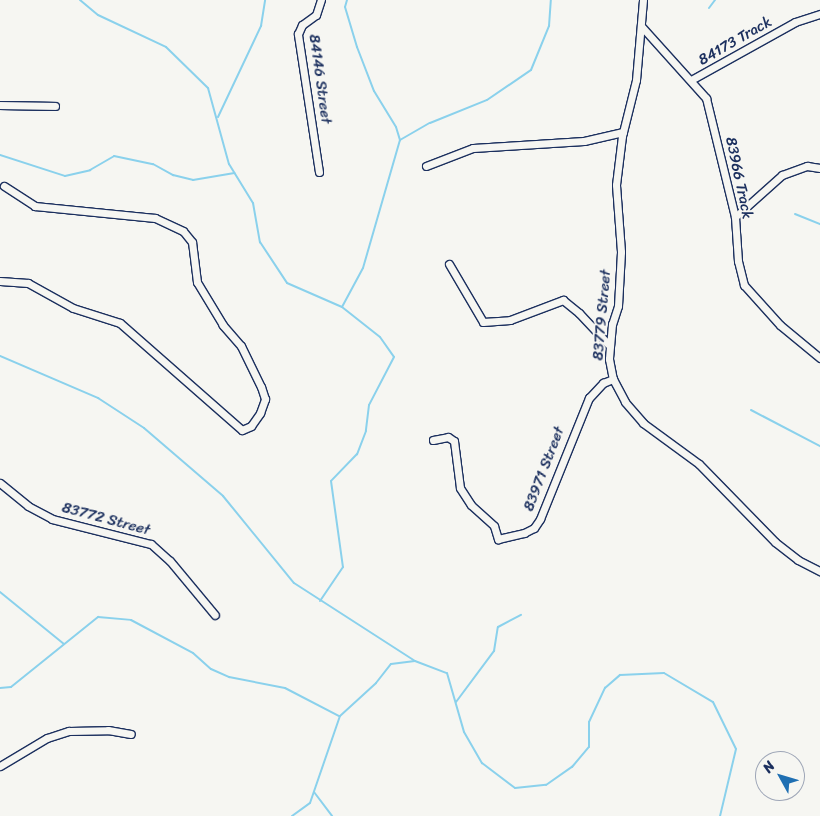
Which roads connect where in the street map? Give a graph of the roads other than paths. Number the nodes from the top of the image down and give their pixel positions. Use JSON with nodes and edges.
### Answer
{"nodes":[{"id":1,"x":320,"y":0,"type":"edge"},
{"id":2,"x":643,"y":0,"type":"edge"},
{"id":3,"x":820,"y":14,"type":"edge"},
{"id":4,"x":642,"y":27,"type":"junction"},
{"id":5,"x":691,"y":80,"type":"junction"},
{"id":6,"x":0,"y":105,"type":"edge"},
{"id":7,"x":55,"y":106,"type":"dead end"},
{"id":8,"x":623,"y":132,"type":"junction"},
{"id":9,"x":426,"y":166,"type":"dead end"},
{"id":10,"x":820,"y":168,"type":"edge"},
{"id":11,"x":319,"y":172,"type":"dead end"},
{"id":12,"x":4,"y":186,"type":"dead end"},
{"id":13,"x":735,"y":217,"type":"junction"},
{"id":14,"x":449,"y":264,"type":"dead end"},
{"id":15,"x":0,"y":281,"type":"edge"},
{"id":16,"x":610,"y":346,"type":"junction"},
{"id":17,"x":820,"y":358,"type":"edge"},
{"id":18,"x":613,"y":379,"type":"junction"},
{"id":19,"x":433,"y":440,"type":"dead end"},
{"id":20,"x":0,"y":483,"type":"edge"},
{"id":21,"x":820,"y":571,"type":"edge"},
{"id":22,"x":216,"y":615,"type":"dead end"},
{"id":23,"x":131,"y":734,"type":"dead end"},
{"id":24,"x":0,"y":766,"type":"edge"}],
"edges":[{"from":1,"to":11,"type":"street","name":"84146 Street"},
{"from":2,"to":4,"type":"street","name":"83779 Street"},
{"from":3,"to":5,"type":"street","name":"84173 Track"},
{"from":4,"to":5,"type":"street","name":"83966 Track"},
{"from":4,"to":8,"type":"street","name":"83779 Street"},
{"from":5,"to":13,"type":"street","name":"83966 Track"},
{"from":6,"to":7,"type":"street"},
{"from":8,"to":9,"type":"street"},
{"from":8,"to":16,"type":"street","name":"83779 Street"},
{"from":10,"to":13,"type":"street"},
{"from":12,"to":15,"type":"street"},
{"from":13,"to":17,"type":"street","name":"83966 Track"},
{"from":14,"to":16,"type":"street"},
{"from":16,"to":18,"type":"street","name":"83779 Street"},
{"from":18,"to":19,"type":"street","name":"83971 Street"},
{"from":18,"to":21,"type":"street","name":"83779 Street"},
{"from":20,"to":22,"type":"street","name":"83772 Street"},
{"from":23,"to":24,"type":"street"}]}
